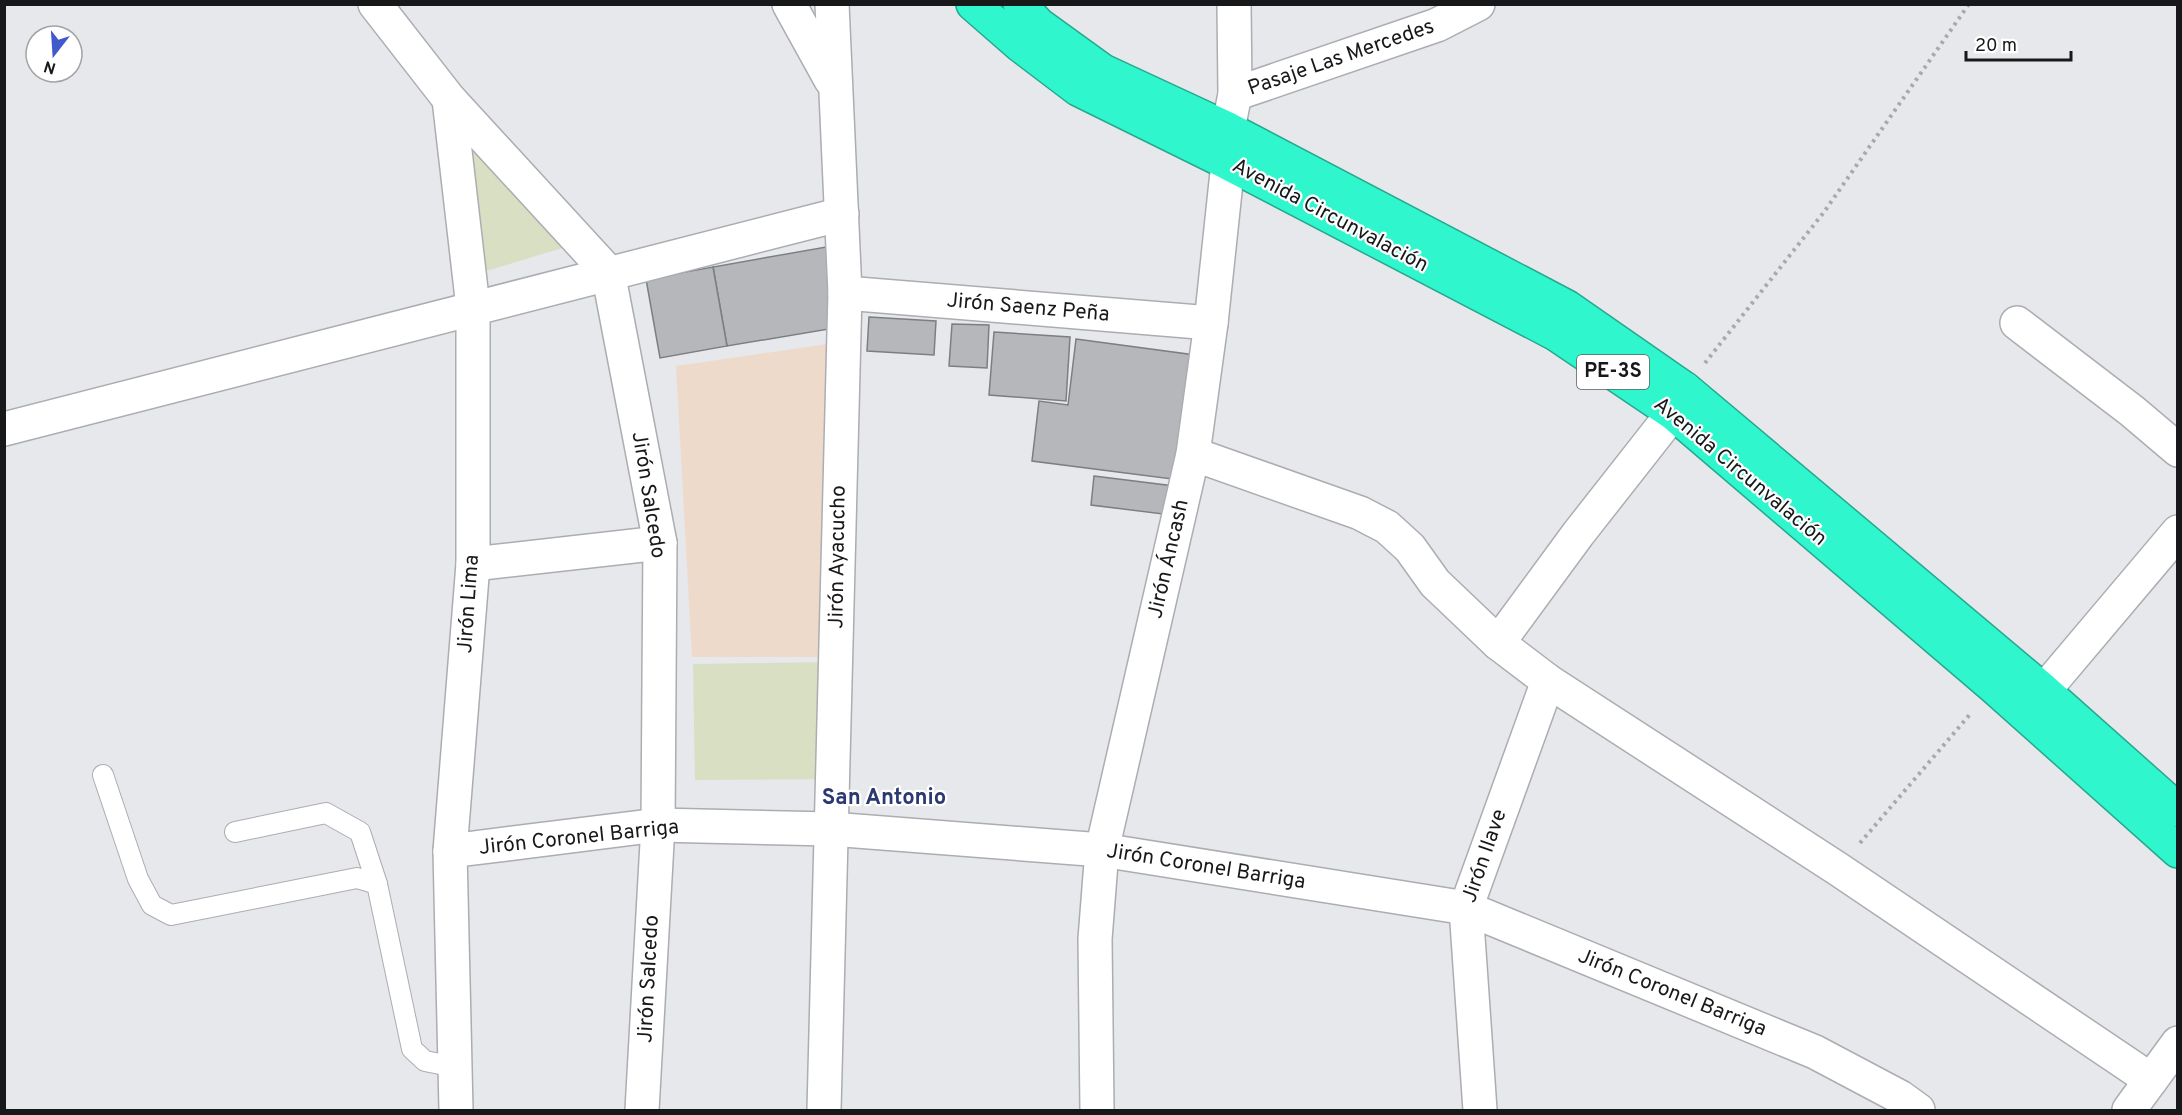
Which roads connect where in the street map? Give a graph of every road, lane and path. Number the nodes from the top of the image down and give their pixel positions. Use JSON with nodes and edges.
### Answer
{"nodes":[{"id":1,"x":375,"y":4,"type":"edge"},
{"id":2,"x":789,"y":4,"type":"edge"},
{"id":3,"x":832,"y":4,"type":"edge"},
{"id":4,"x":973,"y":4,"type":"edge"},
{"id":5,"x":1020,"y":4,"type":"edge"},
{"id":6,"x":1234,"y":4,"type":"edge"},
{"id":7,"x":1478,"y":4,"type":"edge"},
{"id":8,"x":1969,"y":4,"type":"edge"},
{"id":9,"x":835,"y":87,"type":"junction"},
{"id":10,"x":1235,"y":94,"type":"junction"},
{"id":11,"x":449,"y":99,"type":"junction"},
{"id":12,"x":1228,"y":129,"type":"junction"},
{"id":13,"x":1227,"y":163,"type":"junction"},
{"id":14,"x":842,"y":214,"type":"junction"},
{"id":15,"x":608,"y":272,"type":"junction"},
{"id":16,"x":845,"y":293,"type":"junction"},
{"id":17,"x":473,"y":308,"type":"junction"},
{"id":18,"x":1211,"y":323,"type":"junction"},
{"id":19,"x":2017,"y":323,"type":"dead end"},
{"id":20,"x":1679,"y":401,"type":"junction"},
{"id":21,"x":4,"y":429,"type":"edge"},
{"id":22,"x":2178,"y":450,"type":"edge"},
{"id":23,"x":1193,"y":454,"type":"junction"},
{"id":24,"x":2178,"y":532,"type":"edge"},
{"id":25,"x":660,"y":543,"type":"junction"},
{"id":26,"x":473,"y":564,"type":"junction"},
{"id":27,"x":1498,"y":643,"type":"junction"},
{"id":28,"x":1548,"y":681,"type":"junction"},
{"id":29,"x":1994,"y":687,"type":"junction"},
{"id":30,"x":2034,"y":702,"type":"junction"},
{"id":31,"x":103,"y":776,"type":"dead end"},
{"id":32,"x":2178,"y":810,"type":"edge"},
{"id":33,"x":658,"y":825,"type":"junction"},
{"id":34,"x":831,"y":829,"type":"junction"},
{"id":35,"x":235,"y":832,"type":"dead end"},
{"id":36,"x":1102,"y":850,"type":"junction"},
{"id":37,"x":450,"y":851,"type":"junction"},
{"id":38,"x":2178,"y":851,"type":"edge"},
{"id":39,"x":1838,"y":868,"type":"junction"},
{"id":40,"x":377,"y":884,"type":"junction"},
{"id":41,"x":1466,"y":908,"type":"junction"},
{"id":42,"x":2178,"y":1043,"type":"edge"},
{"id":43,"x":455,"y":1067,"type":"junction"},
{"id":44,"x":2151,"y":1080,"type":"junction"},
{"id":45,"x":456,"y":1110,"type":"edge"},
{"id":46,"x":642,"y":1110,"type":"edge"},
{"id":47,"x":824,"y":1110,"type":"edge"},
{"id":48,"x":1097,"y":1110,"type":"edge"},
{"id":49,"x":1480,"y":1110,"type":"edge"},
{"id":50,"x":1918,"y":1110,"type":"edge"},
{"id":51,"x":2129,"y":1110,"type":"edge"}],
"edges":[{"from":1,"to":11,"type":"street"},
{"from":2,"to":9,"type":"street"},
{"from":3,"to":9,"type":"street","name":"Jirón Ayacucho"},
{"from":4,"to":13,"type":"highway","name":"Avenida Circunvalación","number":"PE-3S"},
{"from":5,"to":12,"type":"highway","name":"Avenida Circunvalación","number":"PE-3S"},
{"from":6,"to":10,"type":"street","name":"Jirón Áncash"},
{"from":7,"to":10,"type":"street","name":"Pasaje Las Mercedes"},
{"from":8,"to":20,"type":"path"},
{"from":9,"to":14,"type":"street","name":"Jirón Ayacucho"},
{"from":10,"to":12,"type":"street","name":"Jirón Áncash"},
{"from":11,"to":15,"type":"street"},
{"from":11,"to":17,"type":"street","name":"Jirón Lima"},
{"from":12,"to":13,"type":"street","name":"Jirón Áncash"},
{"from":12,"to":20,"type":"highway","name":"Avenida Circunvalación","number":"PE-3S"},
{"from":13,"to":18,"type":"street","name":"Jirón Áncash"},
{"from":13,"to":20,"type":"highway","name":"Avenida Circunvalación","number":"PE-3S"},
{"from":14,"to":15,"type":"street"},
{"from":14,"to":16,"type":"street","name":"Jirón Ayacucho"},
{"from":15,"to":17,"type":"street"},
{"from":15,"to":25,"type":"street","name":"Jirón Salcedo"},
{"from":16,"to":18,"type":"street","name":"Jirón Saenz Peña"},
{"from":16,"to":34,"type":"street","name":"Jirón Ayacucho"},
{"from":17,"to":21,"type":"street"},
{"from":17,"to":26,"type":"street","name":"Jirón Lima"},
{"from":18,"to":23,"type":"street","name":"Jirón Áncash"},
{"from":19,"to":22,"type":"street"},
{"from":20,"to":27,"type":"street"},
{"from":20,"to":29,"type":"highway","name":"Avenida Circunvalación","number":"PE-3S"},
{"from":20,"to":30,"type":"highway","name":"Avenida Circunvalación","number":"PE-3S"},
{"from":23,"to":27,"type":"street"},
{"from":23,"to":36,"type":"street","name":"Jirón Áncash"},
{"from":24,"to":30,"type":"street"},
{"from":25,"to":26,"type":"street"},
{"from":25,"to":33,"type":"street","name":"Jirón Salcedo"},
{"from":26,"to":37,"type":"street","name":"Jirón Lima"},
{"from":27,"to":28,"type":"street"},
{"from":28,"to":39,"type":"street"},
{"from":28,"to":41,"type":"street","name":"Jirón Ilave"},
{"from":29,"to":30,"type":"highway","name":"Avenida Circunvalación","number":"PE-3S"},
{"from":29,"to":39,"type":"path"},
{"from":30,"to":32,"type":"highway","name":"Avenida Circunvalación","number":"PE-3S"},
{"from":30,"to":38,"type":"highway","name":"Avenida Circunvalación","number":"PE-3S"},
{"from":31,"to":40,"type":"lane"},
{"from":33,"to":34,"type":"street","name":"Jirón Coronel Barriga"},
{"from":33,"to":37,"type":"street","name":"Jirón Coronel Barriga"},
{"from":33,"to":46,"type":"street","name":"Jirón Salcedo"},
{"from":34,"to":36,"type":"street","name":"Jirón Coronel Barriga"},
{"from":34,"to":47,"type":"street","name":"Jirón Ayacucho"},
{"from":35,"to":40,"type":"lane"},
{"from":36,"to":41,"type":"street","name":"Jirón Coronel Barriga"},
{"from":36,"to":48,"type":"street","name":"Jirón Áncash"},
{"from":37,"to":43,"type":"street","name":"Jirón Lima"},
{"from":39,"to":44,"type":"street"},
{"from":40,"to":43,"type":"lane"},
{"from":41,"to":49,"type":"street","name":"Jirón Ilave"},
{"from":41,"to":50,"type":"street","name":"Jirón Coronel Barriga"},
{"from":42,"to":44,"type":"street"},
{"from":43,"to":45,"type":"street","name":"Jirón Lima"},
{"from":44,"to":51,"type":"street"}]}
